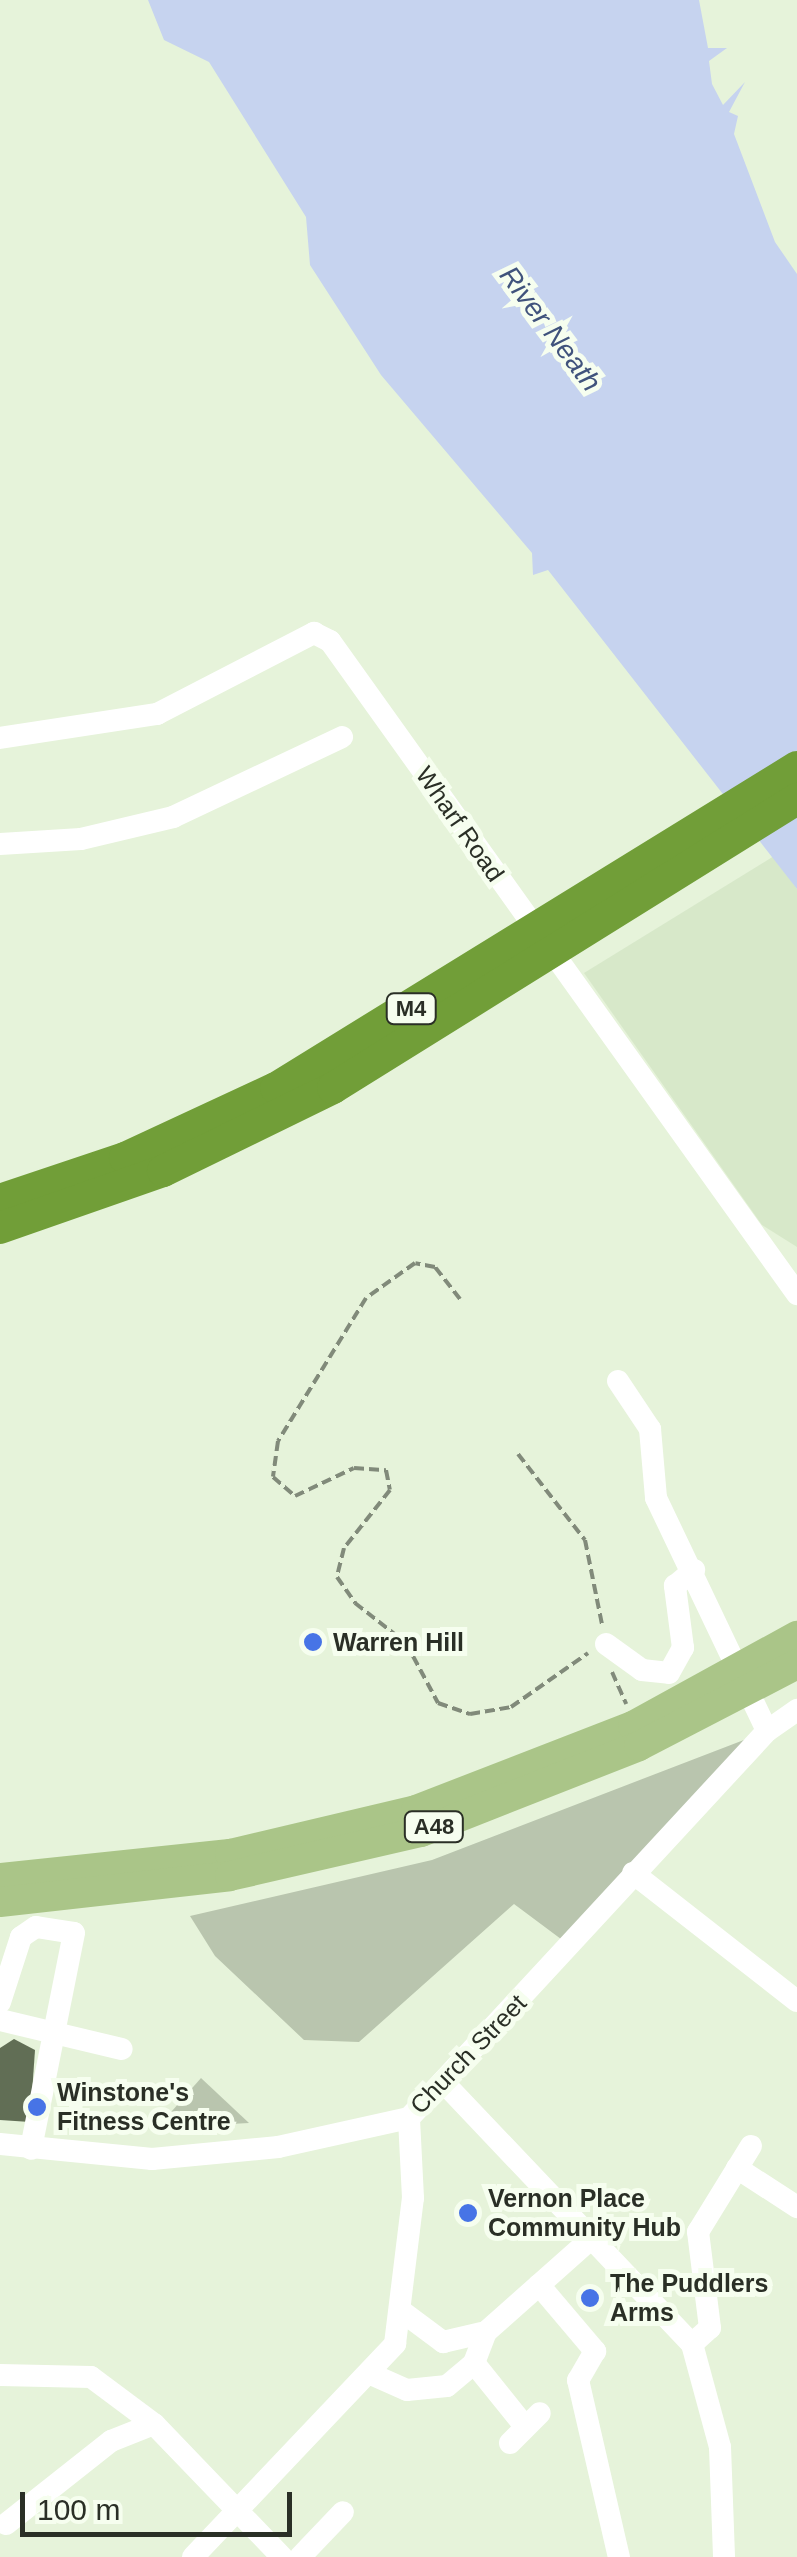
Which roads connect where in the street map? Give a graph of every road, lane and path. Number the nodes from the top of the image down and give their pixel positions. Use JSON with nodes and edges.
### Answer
{"nodes":[{"id":1,"x":342,"y":736,"type":"dead end"},
{"id":2,"x":0,"y":738,"type":"edge"},
{"id":3,"x":797,"y":767,"type":"edge"},
{"id":4,"x":797,"y":798,"type":"edge"},
{"id":5,"x":0,"y":844,"type":"edge"},
{"id":6,"x":0,"y":1200,"type":"edge"},
{"id":7,"x":0,"y":1228,"type":"edge"},
{"id":8,"x":793,"y":1279,"type":"edge"},
{"id":9,"x":460,"y":1300,"type":"dead end"},
{"id":10,"x":618,"y":1382,"type":"dead end"},
{"id":11,"x":518,"y":1454,"type":"dead end"},
{"id":12,"x":694,"y":1570,"type":"junction"},
{"id":13,"x":797,"y":1636,"type":"edge"},
{"id":14,"x":606,"y":1644,"type":"junction"},
{"id":15,"x":797,"y":1664,"type":"edge"},
{"id":16,"x":797,"y":1710,"type":"edge"},
{"id":17,"x":609,"y":1714,"type":"dead end"},
{"id":18,"x":652,"y":1716,"type":"junction"},
{"id":19,"x":767,"y":1730,"type":"junction"},
{"id":20,"x":192,"y":1871,"type":"junction"},
{"id":21,"x":633,"y":1873,"type":"junction"},
{"id":22,"x":0,"y":1878,"type":"edge"},
{"id":23,"x":0,"y":1902,"type":"edge"},
{"id":24,"x":0,"y":2002,"type":"edge"},
{"id":25,"x":797,"y":2002,"type":"edge"},
{"id":26,"x":0,"y":2020,"type":"edge"},
{"id":27,"x":53,"y":2033,"type":"junction"},
{"id":28,"x":122,"y":2048,"type":"dead end"},
{"id":29,"x":446,"y":2085,"type":"junction"},
{"id":30,"x":409,"y":2118,"type":"junction"},
{"id":31,"x":0,"y":2144,"type":"edge"},
{"id":32,"x":751,"y":2146,"type":"dead end"},
{"id":33,"x":32,"y":2149,"type":"junction"},
{"id":34,"x":737,"y":2168,"type":"junction"},
{"id":35,"x":797,"y":2207,"type":"edge"},
{"id":36,"x":594,"y":2236,"type":"junction"},
{"id":37,"x":539,"y":2285,"type":"junction"},
{"id":38,"x":404,"y":2313,"type":"junction"},
{"id":39,"x":486,"y":2332,"type":"junction"},
{"id":40,"x":692,"y":2344,"type":"junction"},
{"id":41,"x":474,"y":2363,"type":"junction"},
{"id":42,"x":0,"y":2375,"type":"edge"},
{"id":43,"x":374,"y":2375,"type":"junction"},
{"id":44,"x":154,"y":2424,"type":"junction"},
{"id":45,"x":524,"y":2427,"type":"dead end"},
{"id":46,"x":343,"y":2512,"type":"dead end"},
{"id":47,"x":238,"y":2513,"type":"junction"},
{"id":48,"x":6,"y":2524,"type":"dead end"},
{"id":49,"x":194,"y":2557,"type":"edge"},
{"id":50,"x":282,"y":2557,"type":"edge"},
{"id":51,"x":300,"y":2557,"type":"edge"},
{"id":52,"x":620,"y":2557,"type":"edge"},
{"id":53,"x":724,"y":2557,"type":"edge"}],
"edges":[{"from":1,"to":5,"type":"street"},
{"from":2,"to":8,"type":"street","name":"Wharf Road"},
{"from":3,"to":6,"type":"highway","number":"M4"},
{"from":4,"to":7,"type":"highway","number":"M4"},
{"from":9,"to":14,"type":"path"},
{"from":10,"to":12,"type":"street"},
{"from":11,"to":14,"type":"path"},
{"from":12,"to":14,"type":"street"},
{"from":12,"to":19,"type":"street"},
{"from":13,"to":18,"type":"main road","number":"A48"},
{"from":15,"to":18,"type":"main road","number":"A48"},
{"from":16,"to":19,"type":"street","name":"Church Street"},
{"from":17,"to":18,"type":"path"},
{"from":18,"to":20,"type":"main road","number":"A48"},
{"from":19,"to":21,"type":"street","name":"Church Street"},
{"from":20,"to":22,"type":"main road","number":"A48"},
{"from":20,"to":23,"type":"main road","number":"A48"},
{"from":21,"to":25,"type":"street"},
{"from":21,"to":29,"type":"street","name":"Church Street"},
{"from":24,"to":27,"type":"street"},
{"from":26,"to":27,"type":"street"},
{"from":27,"to":28,"type":"street"},
{"from":27,"to":33,"type":"street"},
{"from":29,"to":30,"type":"street","name":"Church Street"},
{"from":29,"to":36,"type":"street"},
{"from":30,"to":33,"type":"street","name":"Church Street"},
{"from":30,"to":38,"type":"street"},
{"from":31,"to":33,"type":"street","name":"Church Street"},
{"from":32,"to":34,"type":"street"},
{"from":34,"to":35,"type":"street"},
{"from":34,"to":40,"type":"street"},
{"from":36,"to":37,"type":"street"},
{"from":36,"to":40,"type":"street"},
{"from":37,"to":39,"type":"street"},
{"from":37,"to":52,"type":"street"},
{"from":38,"to":39,"type":"street"},
{"from":38,"to":43,"type":"street"},
{"from":39,"to":41,"type":"street"},
{"from":40,"to":53,"type":"street"},
{"from":41,"to":43,"type":"street"},
{"from":41,"to":45,"type":"street"},
{"from":42,"to":44,"type":"street"},
{"from":43,"to":47,"type":"street"},
{"from":44,"to":47,"type":"street"},
{"from":44,"to":48,"type":"street"},
{"from":46,"to":51,"type":"street"},
{"from":47,"to":49,"type":"street"},
{"from":47,"to":50,"type":"street"}]}
